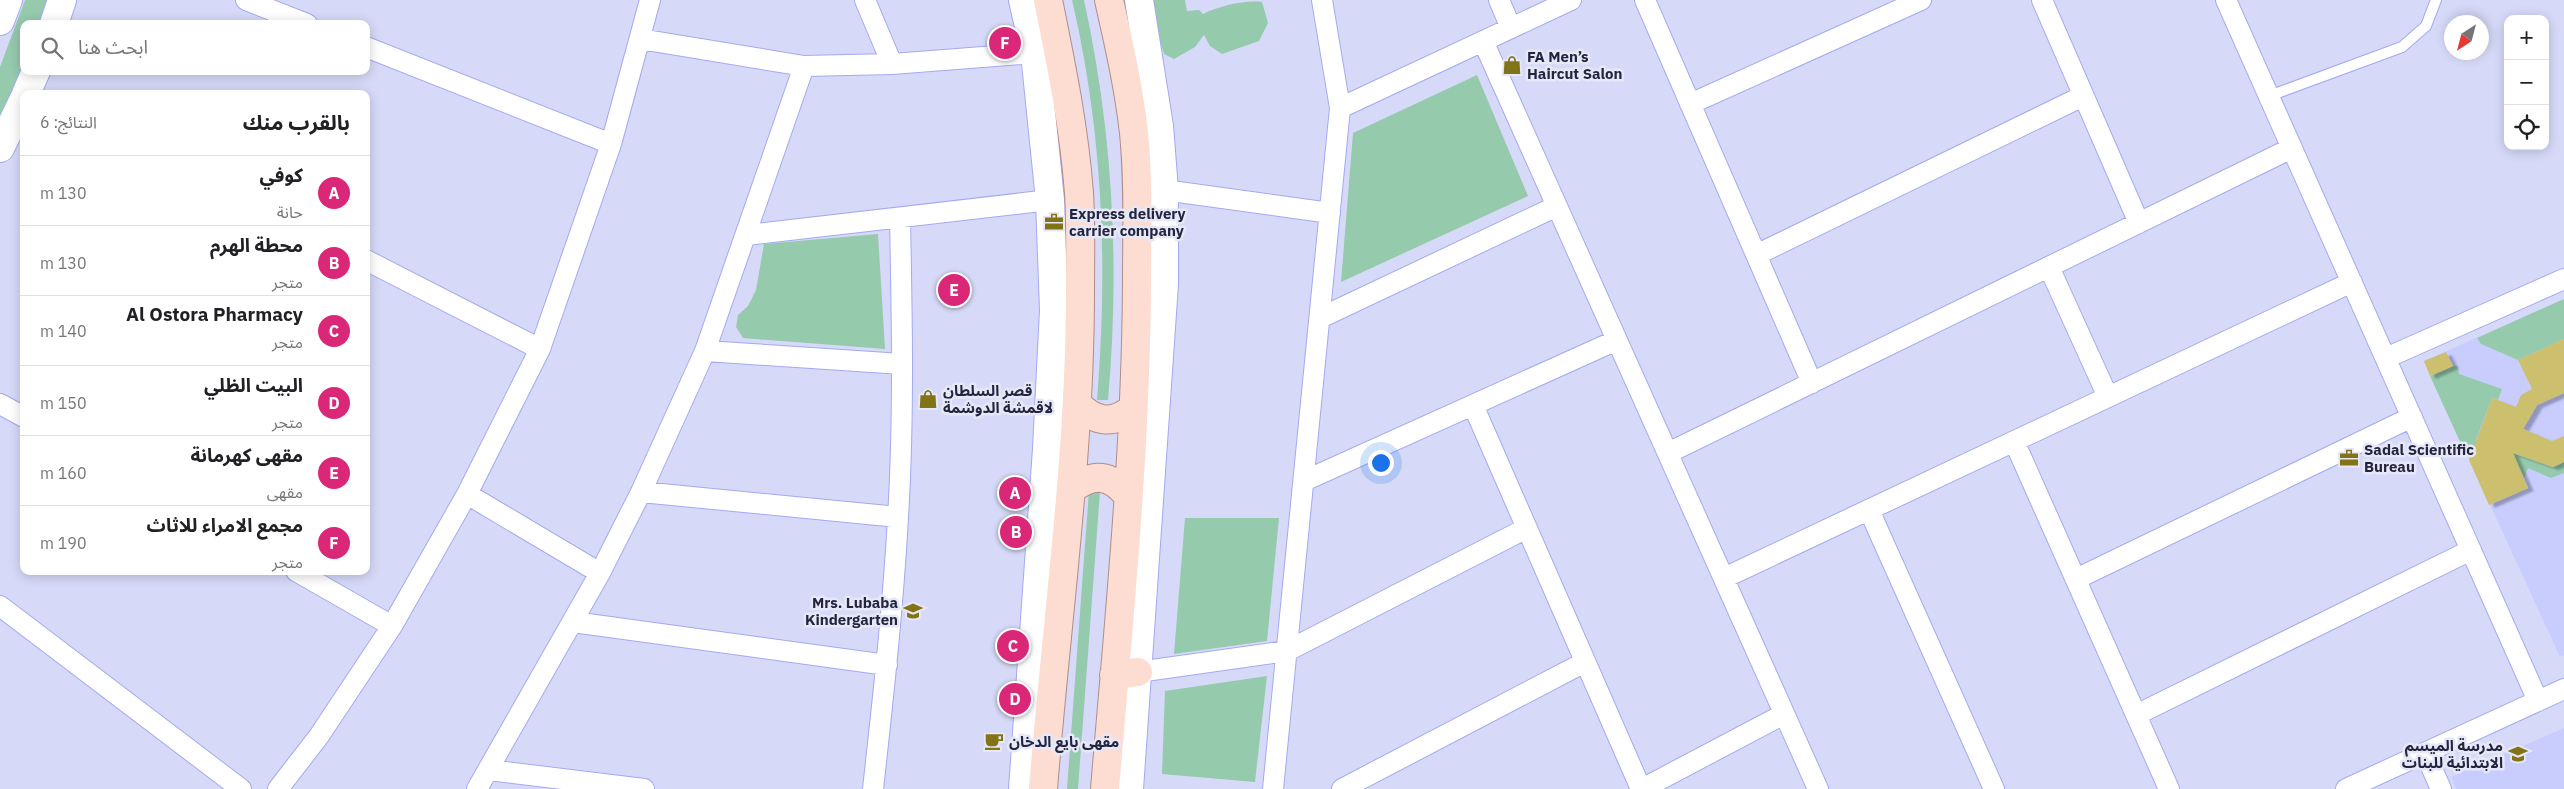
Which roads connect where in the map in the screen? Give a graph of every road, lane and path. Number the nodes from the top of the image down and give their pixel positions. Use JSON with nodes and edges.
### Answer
{"nodes":[{"id":1,"x":8,"y":0,"type":"edge"},
{"id":2,"x":62,"y":0,"type":"edge"},
{"id":3,"x":246,"y":0,"type":"edge"},
{"id":4,"x":650,"y":0,"type":"edge"},
{"id":5,"x":866,"y":0,"type":"edge"},
{"id":6,"x":1023,"y":0,"type":"edge"},
{"id":7,"x":1048,"y":0,"type":"edge"},
{"id":8,"x":1109,"y":0,"type":"edge"},
{"id":9,"x":1139,"y":0,"type":"edge"},
{"id":10,"x":1322,"y":0,"type":"edge"},
{"id":11,"x":1499,"y":0,"type":"edge"},
{"id":12,"x":1571,"y":0,"type":"edge"},
{"id":13,"x":1645,"y":0,"type":"edge"},
{"id":14,"x":1921,"y":0,"type":"edge"},
{"id":15,"x":2042,"y":0,"type":"edge"},
{"id":16,"x":2226,"y":0,"type":"edge"},
{"id":17,"x":2436,"y":0,"type":"edge"},
{"id":18,"x":55,"y":20,"type":"edge"},
{"id":19,"x":297,"y":20,"type":"edge"},
{"id":20,"x":0,"y":21,"type":"edge"},
{"id":21,"x":1511,"y":28,"type":"junction"},
{"id":22,"x":640,"y":40,"type":"junction"},
{"id":23,"x":1483,"y":41,"type":"junction"},
{"id":24,"x":370,"y":49,"type":"edge"},
{"id":25,"x":1036,"y":53,"type":"junction"},
{"id":26,"x":892,"y":64,"type":"junction"},
{"id":27,"x":804,"y":66,"type":"junction"},
{"id":28,"x":2083,"y":96,"type":"junction"},
{"id":29,"x":2269,"y":96,"type":"junction"},
{"id":30,"x":1690,"y":104,"type":"junction"},
{"id":31,"x":1340,"y":108,"type":"junction"},
{"id":32,"x":20,"y":111,"type":"edge"},
{"id":33,"x":611,"y":144,"type":"junction"},
{"id":34,"x":0,"y":148,"type":"edge"},
{"id":35,"x":2292,"y":148,"type":"junction"},
{"id":36,"x":1164,"y":190,"type":"junction"},
{"id":37,"x":1050,"y":200,"type":"junction"},
{"id":38,"x":1557,"y":206,"type":"junction"},
{"id":39,"x":1330,"y":213,"type":"junction"},
{"id":40,"x":900,"y":218,"type":"junction"},
{"id":41,"x":2139,"y":223,"type":"junction"},
{"id":42,"x":747,"y":235,"type":"junction"},
{"id":43,"x":1756,"y":255,"type":"junction"},
{"id":44,"x":370,"y":262,"type":"edge"},
{"id":45,"x":2049,"y":267,"type":"junction"},
{"id":46,"x":2564,"y":279,"type":"edge"},
{"id":47,"x":2352,"y":282,"type":"junction"},
{"id":48,"x":1320,"y":318,"type":"junction"},
{"id":49,"x":1617,"y":340,"type":"junction"},
{"id":50,"x":540,"y":349,"type":"junction"},
{"id":51,"x":705,"y":351,"type":"junction"},
{"id":52,"x":2386,"y":358,"type":"junction"},
{"id":53,"x":902,"y":364,"type":"junction"},
{"id":54,"x":1812,"y":383,"type":"junction"},
{"id":55,"x":2108,"y":397,"type":"junction"},
{"id":56,"x":1078,"y":403,"type":"junction"},
{"id":57,"x":0,"y":404,"type":"edge"},
{"id":58,"x":1473,"y":405,"type":"junction"},
{"id":59,"x":1133,"y":408,"type":"junction"},
{"id":60,"x":20,"y":415,"type":"edge"},
{"id":61,"x":2412,"y":417,"type":"junction"},
{"id":62,"x":2014,"y":441,"type":"junction"},
{"id":63,"x":1668,"y":453,"type":"junction"},
{"id":64,"x":1304,"y":481,"type":"junction"},
{"id":65,"x":1072,"y":490,"type":"junction"},
{"id":66,"x":641,"y":492,"type":"junction"},
{"id":67,"x":467,"y":494,"type":"junction"},
{"id":68,"x":1128,"y":496,"type":"junction"},
{"id":69,"x":1869,"y":510,"type":"junction"},
{"id":70,"x":898,"y":517,"type":"junction"},
{"id":71,"x":1527,"y":528,"type":"junction"},
{"id":72,"x":2471,"y":550,"type":"junction"},
{"id":73,"x":600,"y":573,"type":"junction"},
{"id":74,"x":303,"y":575,"type":"edge"},
{"id":75,"x":1724,"y":578,"type":"junction"},
{"id":76,"x":2076,"y":579,"type":"junction"},
{"id":77,"x":0,"y":606,"type":"edge"},
{"id":78,"x":573,"y":622,"type":"junction"},
{"id":79,"x":392,"y":626,"type":"junction"},
{"id":80,"x":1287,"y":650,"type":"junction"},
{"id":81,"x":1585,"y":662,"type":"junction"},
{"id":82,"x":887,"y":665,"type":"junction"},
{"id":83,"x":1042,"y":671,"type":"junction"},
{"id":84,"x":1126,"y":674,"type":"junction"},
{"id":85,"x":2564,"y":689,"type":"edge"},
{"id":86,"x":2538,"y":701,"type":"junction"},
{"id":87,"x":1784,"y":714,"type":"junction"},
{"id":88,"x":2136,"y":715,"type":"junction"},
{"id":89,"x":2425,"y":753,"type":"junction"},
{"id":90,"x":489,"y":770,"type":"junction"},
{"id":91,"x":568,"y":784,"type":"edge"},
{"id":92,"x":241,"y":789,"type":"edge"},
{"id":93,"x":278,"y":789,"type":"edge"},
{"id":94,"x":477,"y":789,"type":"edge"},
{"id":95,"x":644,"y":789,"type":"edge"},
{"id":96,"x":873,"y":789,"type":"edge"},
{"id":97,"x":1023,"y":789,"type":"edge"},
{"id":98,"x":1043,"y":789,"type":"edge"},
{"id":99,"x":1105,"y":789,"type":"edge"},
{"id":100,"x":1129,"y":789,"type":"edge"},
{"id":101,"x":1273,"y":789,"type":"edge"},
{"id":102,"x":1342,"y":789,"type":"edge"},
{"id":103,"x":1642,"y":789,"type":"edge"},
{"id":104,"x":1818,"y":789,"type":"edge"},
{"id":105,"x":1994,"y":789,"type":"edge"},
{"id":106,"x":2169,"y":789,"type":"edge"},
{"id":107,"x":2346,"y":789,"type":"edge"},
{"id":108,"x":2441,"y":789,"type":"edge"}],
"edges":[{"from":1,"to":20,"type":"street"},
{"from":2,"to":18,"type":"street"},
{"from":3,"to":19,"type":"street"},
{"from":4,"to":22,"type":"street"},
{"from":5,"to":26,"type":"street"},
{"from":6,"to":25,"type":"street"},
{"from":7,"to":56,"type":"main road"},
{"from":8,"to":59,"type":"main road"},
{"from":9,"to":36,"type":"street"},
{"from":10,"to":31,"type":"street"},
{"from":11,"to":21,"type":"street"},
{"from":12,"to":21,"type":"street"},
{"from":13,"to":30,"type":"street"},
{"from":14,"to":30,"type":"street"},
{"from":15,"to":28,"type":"street"},
{"from":16,"to":29,"type":"street"},
{"from":17,"to":29,"type":"lane"},
{"from":21,"to":23,"type":"street"},
{"from":22,"to":27,"type":"street"},
{"from":22,"to":33,"type":"street"},
{"from":23,"to":31,"type":"street"},
{"from":23,"to":38,"type":"street"},
{"from":24,"to":33,"type":"street"},
{"from":25,"to":26,"type":"street"},
{"from":25,"to":37,"type":"street"},
{"from":26,"to":27,"type":"street"},
{"from":27,"to":42,"type":"street"},
{"from":28,"to":41,"type":"street"},
{"from":28,"to":43,"type":"street"},
{"from":29,"to":35,"type":"street"},
{"from":30,"to":43,"type":"street"},
{"from":31,"to":39,"type":"street"},
{"from":32,"to":34,"type":"street"},
{"from":33,"to":50,"type":"street"},
{"from":35,"to":41,"type":"street"},
{"from":35,"to":47,"type":"street"},
{"from":36,"to":39,"type":"street"},
{"from":36,"to":84,"type":"street"},
{"from":37,"to":40,"type":"street"},
{"from":37,"to":83,"type":"street"},
{"from":38,"to":48,"type":"street"},
{"from":38,"to":49,"type":"street"},
{"from":39,"to":48,"type":"street"},
{"from":40,"to":42,"type":"street"},
{"from":40,"to":53,"type":"street"},
{"from":41,"to":45,"type":"street"},
{"from":42,"to":51,"type":"street"},
{"from":43,"to":54,"type":"street"},
{"from":44,"to":50,"type":"street"},
{"from":45,"to":54,"type":"street"},
{"from":45,"to":55,"type":"street"},
{"from":46,"to":52,"type":"street"},
{"from":47,"to":52,"type":"street"},
{"from":47,"to":55,"type":"street"},
{"from":48,"to":64,"type":"street"},
{"from":49,"to":58,"type":"street"},
{"from":49,"to":63,"type":"street"},
{"from":50,"to":67,"type":"street"},
{"from":51,"to":53,"type":"street"},
{"from":51,"to":66,"type":"street"},
{"from":52,"to":61,"type":"street"},
{"from":53,"to":70,"type":"street"},
{"from":54,"to":63,"type":"street"},
{"from":55,"to":62,"type":"street"},
{"from":56,"to":59,"type":"main road"},
{"from":56,"to":65,"type":"main road"},
{"from":57,"to":60,"type":"street"},
{"from":58,"to":64,"type":"street"},
{"from":58,"to":71,"type":"street"},
{"from":59,"to":68,"type":"main road"},
{"from":61,"to":72,"type":"street"},
{"from":61,"to":76,"type":"street"},
{"from":62,"to":69,"type":"street"},
{"from":62,"to":76,"type":"street"},
{"from":63,"to":75,"type":"street"},
{"from":64,"to":80,"type":"street"},
{"from":65,"to":68,"type":"main road"},
{"from":65,"to":83,"type":"main road"},
{"from":66,"to":70,"type":"street"},
{"from":66,"to":73,"type":"street"},
{"from":67,"to":73,"type":"street"},
{"from":67,"to":79,"type":"street"},
{"from":68,"to":84,"type":"main road"},
{"from":69,"to":75,"type":"street"},
{"from":69,"to":105,"type":"street"},
{"from":70,"to":82,"type":"street"},
{"from":71,"to":80,"type":"street"},
{"from":71,"to":81,"type":"street"},
{"from":72,"to":86,"type":"street"},
{"from":72,"to":88,"type":"street"},
{"from":73,"to":78,"type":"street"},
{"from":74,"to":79,"type":"street"},
{"from":75,"to":87,"type":"street"},
{"from":76,"to":88,"type":"street"},
{"from":77,"to":92,"type":"street"},
{"from":78,"to":82,"type":"street"},
{"from":78,"to":90,"type":"street"},
{"from":79,"to":93,"type":"street"},
{"from":80,"to":84,"type":"street"},
{"from":80,"to":101,"type":"street"},
{"from":81,"to":102,"type":"street"},
{"from":81,"to":103,"type":"street"},
{"from":82,"to":96,"type":"street"},
{"from":83,"to":97,"type":"street"},
{"from":83,"to":98,"type":"main road"},
{"from":84,"to":99,"type":"main road"},
{"from":84,"to":100,"type":"street"},
{"from":85,"to":86,"type":"street"},
{"from":86,"to":89,"type":"street"},
{"from":87,"to":103,"type":"street"},
{"from":87,"to":104,"type":"street"},
{"from":88,"to":106,"type":"street"},
{"from":89,"to":107,"type":"street"},
{"from":89,"to":108,"type":"street"},
{"from":90,"to":91,"type":"street"},
{"from":90,"to":94,"type":"street"},
{"from":91,"to":95,"type":"street"}]}
